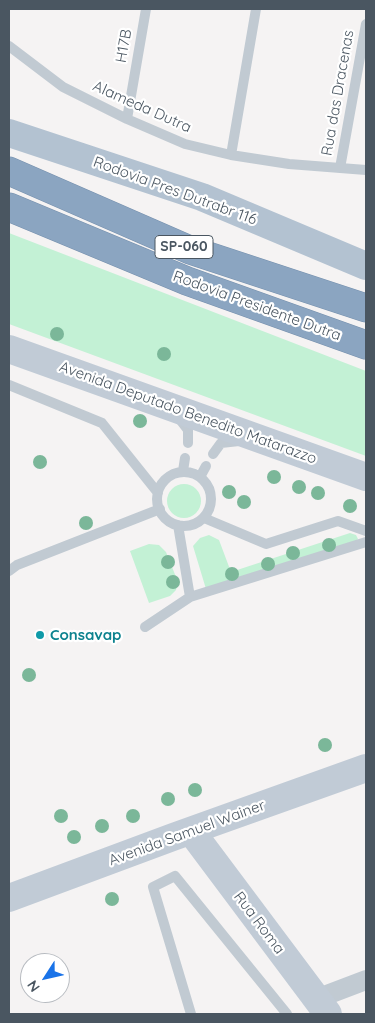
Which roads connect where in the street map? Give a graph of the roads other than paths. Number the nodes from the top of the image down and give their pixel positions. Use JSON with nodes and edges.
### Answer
{"nodes":[{"id":1,"x":146,"y":9,"type":"edge"},
{"id":2,"x":256,"y":9,"type":"edge"},
{"id":3,"x":366,"y":24,"type":"edge"},
{"id":4,"x":9,"y":46,"type":"edge"},
{"id":5,"x":127,"y":119,"type":"junction"},
{"id":6,"x":9,"y":133,"type":"edge"},
{"id":7,"x":231,"y":154,"type":"junction"},
{"id":8,"x":340,"y":168,"type":"junction"},
{"id":9,"x":9,"y":170,"type":"edge"},
{"id":10,"x":366,"y":170,"type":"edge"},
{"id":11,"x":9,"y":207,"type":"edge"},
{"id":12,"x":366,"y":266,"type":"edge"},
{"id":13,"x":366,"y":308,"type":"edge"},
{"id":14,"x":366,"y":345,"type":"edge"},
{"id":15,"x":9,"y":349,"type":"edge"},
{"id":16,"x":9,"y":385,"type":"edge"},
{"id":17,"x":150,"y":399,"type":"junction"},
{"id":18,"x":266,"y":441,"type":"junction"},
{"id":19,"x":188,"y":443,"type":"dead end"},
{"id":20,"x":213,"y":454,"type":"dead end"},
{"id":21,"x":185,"y":458,"type":"dead end"},
{"id":22,"x":206,"y":466,"type":"dead end"},
{"id":23,"x":183,"y":471,"type":"junction"},
{"id":24,"x":200,"y":477,"type":"junction"},
{"id":25,"x":366,"y":477,"type":"edge"},
{"id":26,"x":158,"y":493,"type":"junction"},
{"id":27,"x":160,"y":510,"type":"junction"},
{"id":28,"x":204,"y":518,"type":"junction"},
{"id":29,"x":178,"y":526,"type":"junction"},
{"id":30,"x":366,"y":530,"type":"edge"},
{"id":31,"x":366,"y":542,"type":"edge"},
{"id":32,"x":9,"y":571,"type":"edge"},
{"id":33,"x":190,"y":597,"type":"junction"},
{"id":34,"x":145,"y":627,"type":"dead end"},
{"id":35,"x":366,"y":768,"type":"edge"},
{"id":36,"x":191,"y":831,"type":"junction"},
{"id":37,"x":9,"y":898,"type":"edge"},
{"id":38,"x":366,"y":980,"type":"edge"},
{"id":39,"x":322,"y":1007,"type":"edge"},
{"id":40,"x":191,"y":1014,"type":"edge"},
{"id":41,"x":287,"y":1014,"type":"edge"}],
"edges":[{"from":1,"to":5,"type":"lane","name":"H17B"},
{"from":2,"to":7,"type":"lane"},
{"from":3,"to":8,"type":"lane","name":"Rua das Dracenas"},
{"from":4,"to":5,"type":"lane","name":"Alameda Dutra"},
{"from":5,"to":7,"type":"lane","name":"Alameda Dutra"},
{"from":6,"to":12,"type":"main road","name":"Rodovia Pres Dutrabr 116"},
{"from":7,"to":8,"type":"lane","name":"Alameda Dutra"},
{"from":8,"to":10,"type":"lane","name":"Alameda Dutra"},
{"from":9,"to":13,"type":"highway","name":"Rodovia Presidente Dutra","number":"SP-060"},
{"from":11,"to":14,"type":"highway","name":"Rodovia Presidente Dutra","number":"SP-060"},
{"from":15,"to":17,"type":"main road","name":"Avenida Deputado Benedito Matarazzo"},
{"from":16,"to":26,"type":"lane"},
{"from":17,"to":18,"type":"main road","name":"Avenida Deputado Benedito Matarazzo"},
{"from":17,"to":19,"type":"lane"},
{"from":18,"to":20,"type":"lane"},
{"from":18,"to":25,"type":"main road","name":"Avenida Deputado Benedito Matarazzo"},
{"from":21,"to":23,"type":"lane"},
{"from":22,"to":24,"type":"lane"},
{"from":23,"to":24,"type":"lane"},
{"from":23,"to":26,"type":"lane"},
{"from":24,"to":28,"type":"lane"},
{"from":26,"to":27,"type":"lane"},
{"from":27,"to":29,"type":"lane"},
{"from":27,"to":32,"type":"lane"},
{"from":28,"to":29,"type":"lane"},
{"from":28,"to":30,"type":"lane"},
{"from":29,"to":33,"type":"lane"},
{"from":31,"to":33,"type":"lane"},
{"from":33,"to":34,"type":"lane"},
{"from":35,"to":36,"type":"main road","name":"Avenida Samuel Wainer"},
{"from":36,"to":37,"type":"main road","name":"Avenida Samuel Wainer"},
{"from":36,"to":39,"type":"main road","name":"Rua Roma"},
{"from":38,"to":39,"type":"street"},
{"from":40,"to":41,"type":"lane"}]}
